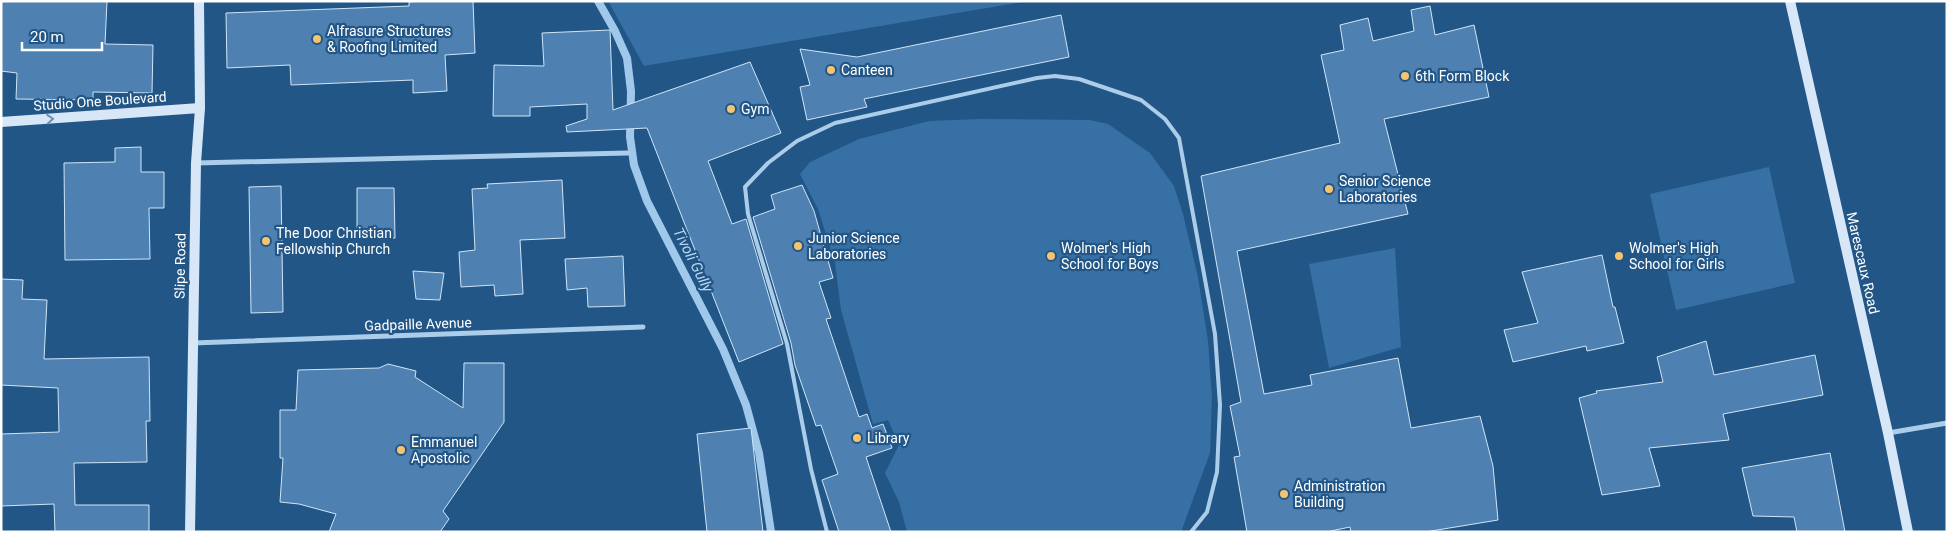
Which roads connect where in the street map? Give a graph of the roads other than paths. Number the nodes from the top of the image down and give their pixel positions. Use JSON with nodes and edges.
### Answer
{"nodes":[{"id":1,"x":199,"y":1,"type":"edge"},
{"id":2,"x":1790,"y":1,"type":"edge"},
{"id":3,"x":200,"y":108,"type":"junction"},
{"id":4,"x":1,"y":122,"type":"edge"},
{"id":5,"x":628,"y":153,"type":"dead end"},
{"id":6,"x":196,"y":163,"type":"junction"},
{"id":7,"x":644,"y":327,"type":"dead end"},
{"id":8,"x":193,"y":343,"type":"junction"},
{"id":9,"x":1947,"y":423,"type":"edge"},
{"id":10,"x":1888,"y":433,"type":"junction"},
{"id":11,"x":190,"y":532,"type":"edge"},
{"id":12,"x":827,"y":532,"type":"edge"},
{"id":13,"x":1191,"y":532,"type":"edge"},
{"id":14,"x":1908,"y":532,"type":"edge"}],
"edges":[{"from":1,"to":3,"type":"main road","name":"Slipe Road"},
{"from":2,"to":10,"type":"main road","name":"Marescaux Road"},
{"from":4,"to":3,"type":"main road","name":"Studio One Boulevard","one_way":true},
{"from":3,"to":6,"type":"main road","name":"Slipe Road"},
{"from":5,"to":6,"type":"street"},
{"from":6,"to":8,"type":"main road","name":"Slipe Road"},
{"from":7,"to":8,"type":"street","name":"Gadpaille Avenue"},
{"from":8,"to":11,"type":"main road","name":"Slipe Road"},
{"from":9,"to":10,"type":"street"},
{"from":10,"to":14,"type":"main road","name":"Marescaux Road"},
{"from":12,"to":13,"type":"lane"}]}
